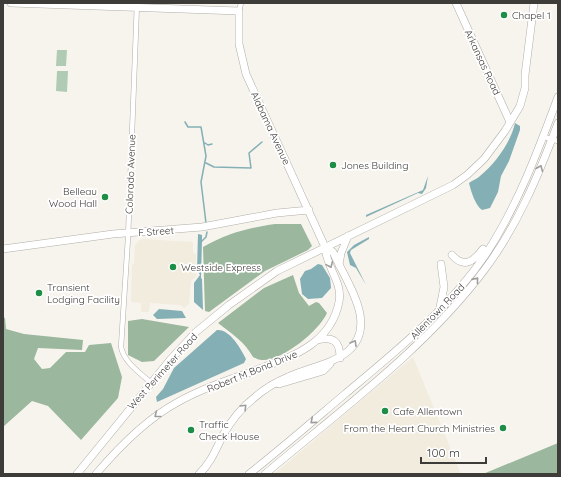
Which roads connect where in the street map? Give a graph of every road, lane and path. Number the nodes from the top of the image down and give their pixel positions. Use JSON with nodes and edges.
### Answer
{"nodes":[{"id":1,"x":11,"y":3,"type":"edge"},
{"id":2,"x":241,"y":3,"type":"edge"},
{"id":3,"x":456,"y":3,"type":"edge"},
{"id":4,"x":534,"y":3,"type":"edge"},
{"id":5,"x":137,"y":5,"type":"edge"},
{"id":6,"x":239,"y":11,"type":"junction"},
{"id":7,"x":558,"y":97,"type":"edge"},
{"id":8,"x":510,"y":122,"type":"junction"},
{"id":9,"x":558,"y":123,"type":"edge"},
{"id":10,"x":544,"y":136,"type":"junction"},
{"id":11,"x":555,"y":140,"type":"edge"},
{"id":12,"x":308,"y":210,"type":"junction"},
{"id":13,"x":504,"y":222,"type":"junction"},
{"id":14,"x":128,"y":233,"type":"junction"},
{"id":15,"x":348,"y":236,"type":"junction"},
{"id":16,"x":325,"y":247,"type":"junction"},
{"id":17,"x":3,"y":249,"type":"edge"},
{"id":18,"x":452,"y":255,"type":"dead end"},
{"id":19,"x":441,"y":264,"type":"dead end"},
{"id":20,"x":339,"y":265,"type":"junction"},
{"id":21,"x":439,"y":310,"type":"junction"},
{"id":22,"x":317,"y":340,"type":"junction"},
{"id":23,"x":340,"y":358,"type":"junction"},
{"id":24,"x":150,"y":382,"type":"junction"},
{"id":25,"x":77,"y":474,"type":"edge"},
{"id":26,"x":96,"y":474,"type":"edge"},
{"id":27,"x":200,"y":474,"type":"edge"},
{"id":28,"x":249,"y":474,"type":"edge"},
{"id":29,"x":265,"y":474,"type":"edge"}],
"edges":[{"from":1,"to":5,"type":"street"},
{"from":2,"to":6,"type":"street","name":"Alabama Avenue"},
{"from":3,"to":8,"type":"street","name":"Arkansas Road"},
{"from":4,"to":8,"type":"street"},
{"from":5,"to":6,"type":"street"},
{"from":5,"to":14,"type":"street","name":"Colorado Avenue"},
{"from":6,"to":12,"type":"street","name":"Alabama Avenue"},
{"from":7,"to":10,"type":"street","name":"Allentown Road"},
{"from":8,"to":15,"type":"street","name":"West Perimeter Road"},
{"from":9,"to":11,"type":"street","name":"Allentown Road"},
{"from":10,"to":11,"type":"street"},
{"from":10,"to":13,"type":"street","name":"Allentown Road"},
{"from":29,"to":11,"type":"street","name":"Allentown Road","one_way":true},
{"from":12,"to":14,"type":"street","name":"F Street"},
{"from":12,"to":16,"type":"street","name":"Alabama Avenue"},
{"from":13,"to":18,"type":"street"},
{"from":13,"to":21,"type":"street","name":"Allentown Road"},
{"from":14,"to":17,"type":"street","name":"F Street"},
{"from":14,"to":24,"type":"street","name":"Colorado Avenue"},
{"from":15,"to":16,"type":"street","name":"West Perimeter Road"},
{"from":15,"to":20,"type":"street"},
{"from":16,"to":20,"type":"street","name":"Robert M Bond Drive"},
{"from":16,"to":22,"type":"street","name":"Robert M Bond Drive","one_way":true},
{"from":16,"to":24,"type":"street","name":"West Perimeter Road"},
{"from":19,"to":21,"type":"street"},
{"from":23,"to":20,"type":"street","name":"Robert M Bond Drive","one_way":true},
{"from":21,"to":28,"type":"street","name":"Allentown Road","one_way":true},
{"from":22,"to":23,"type":"street"},
{"from":22,"to":26,"type":"street","name":"Robert M Bond Drive","one_way":true},
{"from":27,"to":23,"type":"street","name":"Robert M Bond Drive","one_way":true},
{"from":24,"to":25,"type":"street","name":"West Perimeter Road"}]}
